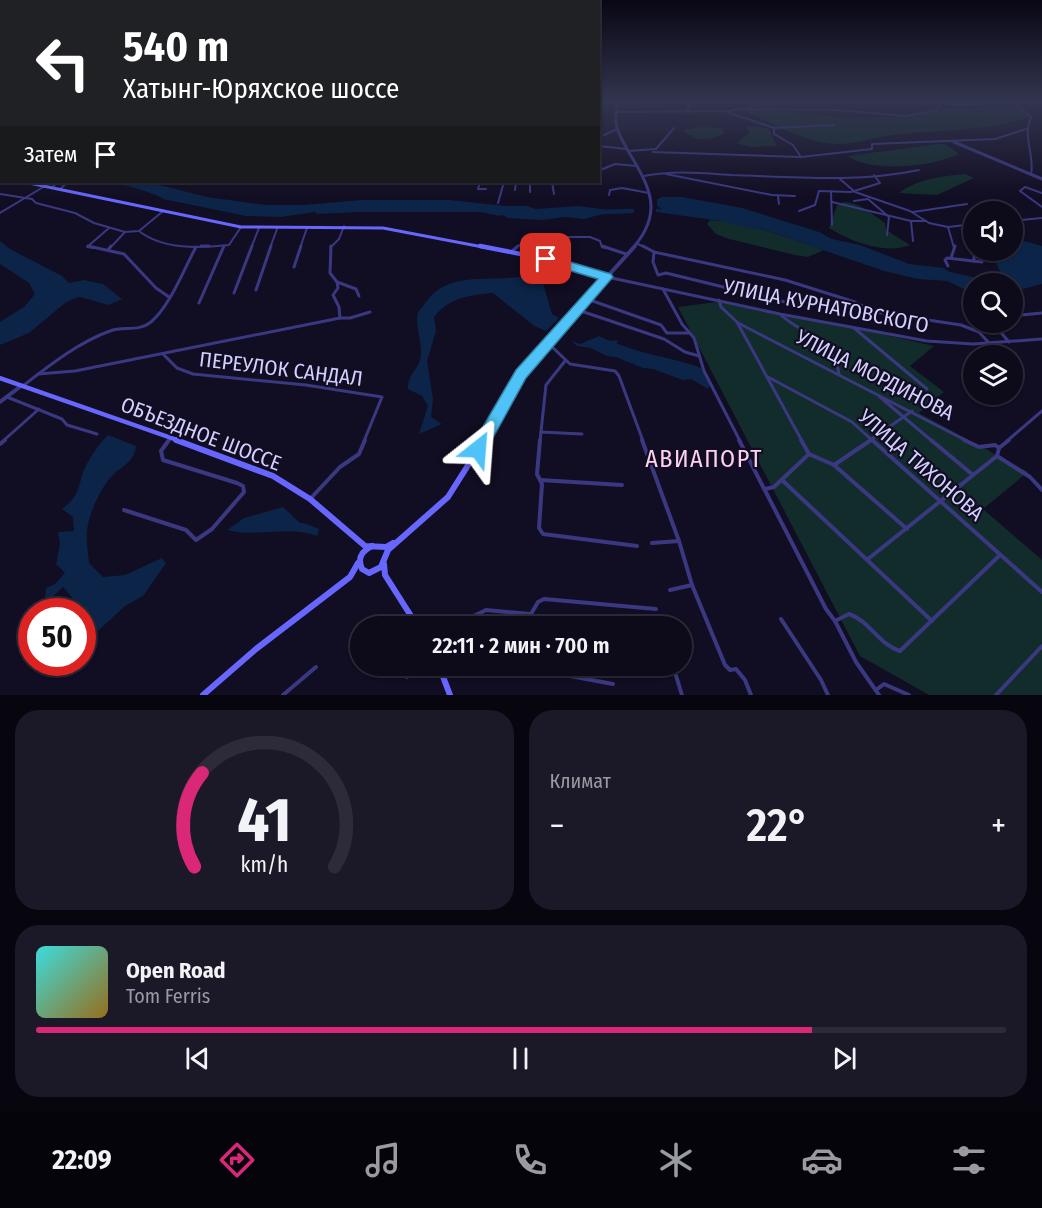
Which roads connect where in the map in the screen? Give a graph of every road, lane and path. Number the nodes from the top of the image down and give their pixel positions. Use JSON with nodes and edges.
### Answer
{"nodes":[{"id":1,"x":607,"y":133,"type":"edge"},
{"id":2,"x":619,"y":133,"type":"edge"},
{"id":3,"x":671,"y":133,"type":"edge"},
{"id":4,"x":774,"y":133,"type":"edge"},
{"id":5,"x":1018,"y":133,"type":"edge"},
{"id":6,"x":1027,"y":133,"type":"edge"},
{"id":7,"x":604,"y":135,"type":"dead end"},
{"id":8,"x":954,"y":142,"type":"junction"},
{"id":9,"x":600,"y":146,"type":"edge"},
{"id":10,"x":628,"y":150,"type":"junction"},
{"id":11,"x":653,"y":152,"type":"junction"},
{"id":12,"x":801,"y":158,"type":"junction"},
{"id":13,"x":637,"y":166,"type":"junction"},
{"id":14,"x":600,"y":170,"type":"edge"},
{"id":15,"x":919,"y":170,"type":"dead end"},
{"id":16,"x":658,"y":173,"type":"junction"},
{"id":17,"x":681,"y":173,"type":"junction"},
{"id":18,"x":874,"y":175,"type":"junction"},
{"id":19,"x":1031,"y":175,"type":"junction"},
{"id":20,"x":644,"y":176,"type":"junction"},
{"id":21,"x":681,"y":177,"type":"junction"},
{"id":22,"x":840,"y":179,"type":"junction"},
{"id":23,"x":1042,"y":179,"type":"edge"},
{"id":24,"x":30,"y":183,"type":"edge"},
{"id":25,"x":58,"y":183,"type":"edge"},
{"id":26,"x":67,"y":183,"type":"edge"},
{"id":27,"x":480,"y":183,"type":"edge"},
{"id":28,"x":504,"y":183,"type":"edge"},
{"id":29,"x":516,"y":183,"type":"edge"},
{"id":30,"x":530,"y":183,"type":"edge"},
{"id":31,"x":552,"y":183,"type":"edge"},
{"id":32,"x":46,"y":186,"type":"junction"},
{"id":33,"x":52,"y":187,"type":"junction"},
{"id":34,"x":60,"y":189,"type":"junction"},
{"id":35,"x":486,"y":189,"type":"dead end"},
{"id":36,"x":515,"y":190,"type":"dead end"},
{"id":37,"x":852,"y":190,"type":"junction"},
{"id":38,"x":831,"y":191,"type":"junction"},
{"id":39,"x":530,"y":192,"type":"dead end"},
{"id":40,"x":649,"y":193,"type":"junction"},
{"id":41,"x":1042,"y":193,"type":"edge"},
{"id":42,"x":0,"y":194,"type":"edge"},
{"id":43,"x":554,"y":194,"type":"dead end"},
{"id":44,"x":7,"y":195,"type":"junction"},
{"id":45,"x":609,"y":195,"type":"dead end"},
{"id":46,"x":778,"y":196,"type":"junction"},
{"id":47,"x":795,"y":196,"type":"dead end"},
{"id":48,"x":868,"y":198,"type":"junction"},
{"id":49,"x":0,"y":199,"type":"edge"},
{"id":50,"x":24,"y":199,"type":"junction"},
{"id":51,"x":854,"y":201,"type":"dead end"},
{"id":52,"x":832,"y":202,"type":"junction"},
{"id":53,"x":498,"y":203,"type":"dead end"},
{"id":54,"x":779,"y":204,"type":"dead end"},
{"id":55,"x":963,"y":205,"type":"edge"},
{"id":56,"x":1042,"y":207,"type":"edge"},
{"id":57,"x":799,"y":211,"type":"dead end"},
{"id":58,"x":162,"y":212,"type":"junction"},
{"id":59,"x":913,"y":212,"type":"junction"},
{"id":60,"x":0,"y":213,"type":"edge"},
{"id":61,"x":888,"y":216,"type":"junction"},
{"id":62,"x":1042,"y":218,"type":"edge"},
{"id":63,"x":1023,"y":220,"type":"edge"},
{"id":64,"x":911,"y":221,"type":"junction"},
{"id":65,"x":926,"y":221,"type":"junction"},
{"id":66,"x":832,"y":225,"type":"dead end"},
{"id":67,"x":241,"y":226,"type":"junction"},
{"id":68,"x":344,"y":226,"type":"junction"},
{"id":69,"x":963,"y":226,"type":"edge"},
{"id":70,"x":948,"y":227,"type":"junction"},
{"id":71,"x":110,"y":228,"type":"junction"},
{"id":72,"x":260,"y":228,"type":"junction"},
{"id":73,"x":307,"y":228,"type":"junction"},
{"id":74,"x":278,"y":229,"type":"junction"},
{"id":75,"x":139,"y":231,"type":"junction"},
{"id":76,"x":125,"y":232,"type":"junction"},
{"id":77,"x":887,"y":235,"type":"dead end"},
{"id":78,"x":556,"y":241,"type":"junction"},
{"id":79,"x":913,"y":241,"type":"dead end"},
{"id":80,"x":636,"y":243,"type":"junction"},
{"id":81,"x":224,"y":246,"type":"junction"},
{"id":82,"x":196,"y":247,"type":"junction"},
{"id":83,"x":108,"y":250,"type":"junction"},
{"id":84,"x":511,"y":252,"type":"junction"},
{"id":85,"x":654,"y":252,"type":"junction"},
{"id":86,"x":626,"y":254,"type":"junction"},
{"id":87,"x":951,"y":258,"type":"junction"},
{"id":88,"x":546,"y":259,"type":"junction"},
{"id":89,"x":963,"y":260,"type":"edge"},
{"id":90,"x":974,"y":261,"type":"edge"},
{"id":91,"x":982,"y":262,"type":"dead end"},
{"id":92,"x":948,"y":266,"type":"dead end"},
{"id":93,"x":294,"y":267,"type":"dead end"},
{"id":94,"x":607,"y":277,"type":"junction"},
{"id":95,"x":337,"y":282,"type":"junction"},
{"id":96,"x":663,"y":289,"type":"junction"},
{"id":97,"x":256,"y":290,"type":"dead end"},
{"id":98,"x":234,"y":293,"type":"dead end"},
{"id":99,"x":359,"y":296,"type":"dead end"},
{"id":100,"x":169,"y":297,"type":"junction"},
{"id":101,"x":587,"y":299,"type":"junction"},
{"id":102,"x":719,"y":300,"type":"junction"},
{"id":103,"x":785,"y":302,"type":"dead end"},
{"id":104,"x":199,"y":303,"type":"dead end"},
{"id":105,"x":578,"y":310,"type":"junction"},
{"id":106,"x":370,"y":312,"type":"dead end"},
{"id":107,"x":1042,"y":313,"type":"edge"},
{"id":108,"x":780,"y":314,"type":"junction"},
{"id":109,"x":1023,"y":315,"type":"edge"},
{"id":110,"x":340,"y":318,"type":"junction"},
{"id":111,"x":737,"y":322,"type":"junction"},
{"id":112,"x":854,"y":328,"type":"junction"},
{"id":113,"x":667,"y":333,"type":"junction"},
{"id":114,"x":691,"y":333,"type":"junction"},
{"id":115,"x":1001,"y":333,"type":"edge"},
{"id":116,"x":1042,"y":339,"type":"edge"},
{"id":117,"x":669,"y":342,"type":"junction"},
{"id":118,"x":1009,"y":342,"type":"junction"},
{"id":119,"x":548,"y":343,"type":"junction"},
{"id":120,"x":989,"y":343,"type":"junction"},
{"id":121,"x":163,"y":354,"type":"junction"},
{"id":122,"x":699,"y":356,"type":"junction"},
{"id":123,"x":565,"y":361,"type":"junction"},
{"id":124,"x":38,"y":374,"type":"junction"},
{"id":125,"x":839,"y":374,"type":"junction"},
{"id":126,"x":768,"y":377,"type":"junction"},
{"id":127,"x":0,"y":378,"type":"edge"},
{"id":128,"x":22,"y":386,"type":"junction"},
{"id":129,"x":927,"y":388,"type":"dead end"},
{"id":130,"x":874,"y":392,"type":"junction"},
{"id":131,"x":7,"y":397,"type":"junction"},
{"id":132,"x":0,"y":402,"type":"edge"},
{"id":133,"x":39,"y":409,"type":"junction"},
{"id":134,"x":912,"y":411,"type":"junction"},
{"id":135,"x":1042,"y":411,"type":"edge"},
{"id":136,"x":904,"y":417,"type":"junction"},
{"id":137,"x":541,"y":432,"type":"junction"},
{"id":138,"x":97,"y":434,"type":"dead end"},
{"id":139,"x":582,"y":434,"type":"dead end"},
{"id":140,"x":170,"y":438,"type":"junction"},
{"id":141,"x":871,"y":439,"type":"junction"},
{"id":142,"x":0,"y":444,"type":"edge"},
{"id":143,"x":999,"y":448,"type":"junction"},
{"id":144,"x":810,"y":454,"type":"junction"},
{"id":145,"x":995,"y":457,"type":"junction"},
{"id":146,"x":834,"y":465,"type":"junction"},
{"id":147,"x":974,"y":475,"type":"junction"},
{"id":148,"x":538,"y":480,"type":"junction"},
{"id":149,"x":782,"y":480,"type":"junction"},
{"id":150,"x":622,"y":485,"type":"dead end"},
{"id":151,"x":764,"y":489,"type":"junction"},
{"id":152,"x":1042,"y":490,"type":"edge"},
{"id":153,"x":310,"y":499,"type":"junction"},
{"id":154,"x":941,"y":501,"type":"junction"},
{"id":155,"x":124,"y":510,"type":"dead end"},
{"id":156,"x":907,"y":529,"type":"junction"},
{"id":157,"x":401,"y":539,"type":"junction"},
{"id":158,"x":358,"y":540,"type":"junction"},
{"id":159,"x":680,"y":541,"type":"junction"},
{"id":160,"x":652,"y":543,"type":"dead end"},
{"id":161,"x":375,"y":546,"type":"junction"},
{"id":162,"x":638,"y":546,"type":"dead end"},
{"id":163,"x":1000,"y":555,"type":"junction"},
{"id":164,"x":359,"y":559,"type":"junction"},
{"id":165,"x":868,"y":559,"type":"junction"},
{"id":166,"x":385,"y":560,"type":"junction"},
{"id":167,"x":371,"y":572,"type":"junction"},
{"id":168,"x":350,"y":577,"type":"junction"},
{"id":169,"x":388,"y":582,"type":"junction"},
{"id":170,"x":692,"y":585,"type":"junction"},
{"id":171,"x":670,"y":590,"type":"dead end"},
{"id":172,"x":1042,"y":592,"type":"edge"},
{"id":173,"x":656,"y":609,"type":"dead end"},
{"id":174,"x":531,"y":614,"type":"joint"},
{"id":175,"x":411,"y":616,"type":"edge"},
{"id":176,"x":474,"y":616,"type":"edge"},
{"id":177,"x":781,"y":619,"type":"dead end"},
{"id":178,"x":835,"y":621,"type":"junction"},
{"id":179,"x":932,"y":621,"type":"junction"},
{"id":180,"x":1042,"y":646,"type":"edge"},
{"id":181,"x":315,"y":667,"type":"dead end"},
{"id":182,"x":443,"y":676,"type":"edge"},
{"id":183,"x":570,"y":676,"type":"edge"},
{"id":184,"x":676,"y":676,"type":"edge"},
{"id":185,"x":613,"y":684,"type":"dead end"},
{"id":186,"x":877,"y":692,"type":"edge"},
{"id":187,"x":203,"y":695,"type":"edge"},
{"id":188,"x":283,"y":695,"type":"edge"},
{"id":189,"x":450,"y":695,"type":"edge"},
{"id":190,"x":682,"y":695,"type":"edge"},
{"id":191,"x":751,"y":695,"type":"edge"},
{"id":192,"x":828,"y":695,"type":"edge"},
{"id":193,"x":909,"y":695,"type":"edge"},
{"id":194,"x":996,"y":695,"type":"edge"}],
"edges":[{"from":1,"to":7,"type":"street"},
{"from":2,"to":10,"type":"street"},
{"from":3,"to":11,"type":"street"},
{"from":4,"to":12,"type":"street"},
{"from":5,"to":8,"type":"street"},
{"from":6,"to":19,"type":"street"},
{"from":8,"to":12,"type":"street"},
{"from":8,"to":19,"type":"street"},
{"from":9,"to":10,"type":"street"},
{"from":10,"to":11,"type":"street"},
{"from":10,"to":13,"type":"street"},
{"from":11,"to":12,"type":"street"},
{"from":13,"to":14,"type":"street"},
{"from":13,"to":20,"type":"street"},
{"from":15,"to":18,"type":"street"},
{"from":16,"to":17,"type":"street"},
{"from":16,"to":20,"type":"street"},
{"from":16,"to":21,"type":"street"},
{"from":17,"to":21,"type":"street"},
{"from":17,"to":22,"type":"street"},
{"from":18,"to":22,"type":"street"},
{"from":18,"to":37,"type":"street"},
{"from":19,"to":23,"type":"street"},
{"from":20,"to":40,"type":"street"},
{"from":21,"to":46,"type":"street"},
{"from":22,"to":37,"type":"street"},
{"from":24,"to":32,"type":"main road"},
{"from":25,"to":33,"type":"street"},
{"from":26,"to":34,"type":"street"},
{"from":27,"to":35,"type":"street"},
{"from":28,"to":53,"type":"street"},
{"from":29,"to":36,"type":"street"},
{"from":30,"to":39,"type":"street"},
{"from":31,"to":43,"type":"street"},
{"from":32,"to":33,"type":"main road"},
{"from":32,"to":50,"type":"street"},
{"from":33,"to":34,"type":"main road"},
{"from":34,"to":58,"type":"main road"},
{"from":37,"to":38,"type":"street"},
{"from":37,"to":48,"type":"street"},
{"from":38,"to":52,"type":"street"},
{"from":38,"to":57,"type":"street"},
{"from":40,"to":45,"type":"street"},
{"from":40,"to":80,"type":"street"},
{"from":41,"to":56,"type":"street"},
{"from":42,"to":44,"type":"street"},
{"from":44,"to":49,"type":"street"},
{"from":44,"to":50,"type":"street"},
{"from":46,"to":47,"type":"street"},
{"from":46,"to":54,"type":"street"},
{"from":48,"to":51,"type":"street"},
{"from":48,"to":59,"type":"street"},
{"from":48,"to":61,"type":"street"},
{"from":50,"to":60,"type":"street"},
{"from":50,"to":71,"type":"street"},
{"from":52,"to":61,"type":"street"},
{"from":52,"to":66,"type":"street"},
{"from":55,"to":59,"type":"street"},
{"from":58,"to":67,"type":"main road"},
{"from":58,"to":75,"type":"street"},
{"from":59,"to":65,"type":"street"},
{"from":61,"to":64,"type":"street"},
{"from":61,"to":77,"type":"street"},
{"from":62,"to":63,"type":"street"},
{"from":64,"to":65,"type":"street"},
{"from":64,"to":79,"type":"street"},
{"from":65,"to":70,"type":"street"},
{"from":67,"to":72,"type":"main road"},
{"from":67,"to":81,"type":"street"},
{"from":68,"to":73,"type":"main road"},
{"from":68,"to":84,"type":"main road"},
{"from":68,"to":95,"type":"street"},
{"from":69,"to":70,"type":"street"},
{"from":70,"to":87,"type":"street"},
{"from":71,"to":76,"type":"street"},
{"from":71,"to":83,"type":"street"},
{"from":72,"to":74,"type":"main road"},
{"from":72,"to":98,"type":"street"},
{"from":73,"to":74,"type":"main road"},
{"from":73,"to":93,"type":"street"},
{"from":74,"to":97,"type":"street"},
{"from":75,"to":76,"type":"street"},
{"from":75,"to":82,"type":"street"},
{"from":76,"to":83,"type":"street"},
{"from":78,"to":84,"type":"street"},
{"from":78,"to":86,"type":"street"},
{"from":78,"to":88,"type":"street"},
{"from":80,"to":85,"type":"street"},
{"from":80,"to":86,"type":"street"},
{"from":81,"to":82,"type":"street"},
{"from":81,"to":104,"type":"street"},
{"from":82,"to":100,"type":"street"},
{"from":83,"to":100,"type":"street"},
{"from":84,"to":88,"type":"main road"},
{"from":85,"to":103,"type":"street"},
{"from":85,"to":120,"type":"street"},
{"from":86,"to":94,"type":"street"},
{"from":87,"to":89,"type":"street"},
{"from":87,"to":92,"type":"street"},
{"from":88,"to":94,"type":"main road"},
{"from":90,"to":91,"type":"street"},
{"from":94,"to":96,"type":"street","name":"УЛИЦА КУРНАТОВСКОГО"},
{"from":94,"to":101,"type":"main road"},
{"from":95,"to":99,"type":"street"},
{"from":95,"to":110,"type":"street"},
{"from":96,"to":102,"type":"street","name":"УЛИЦА КУРНАТОВСКОГО"},
{"from":96,"to":114,"type":"street"},
{"from":100,"to":124,"type":"street"},
{"from":101,"to":105,"type":"main road"},
{"from":101,"to":113,"type":"street"},
{"from":102,"to":108,"type":"street","name":"УЛИЦА КУРНАТОВСКОГО"},
{"from":102,"to":111,"type":"street"},
{"from":105,"to":117,"type":"street"},
{"from":105,"to":119,"type":"main road"},
{"from":106,"to":110,"type":"street"},
{"from":107,"to":109,"type":"street"},
{"from":108,"to":112,"type":"street","name":"УЛИЦА КУРНАТОВСКОГО"},
{"from":108,"to":125,"type":"street"},
{"from":110,"to":121,"type":"street"},
{"from":111,"to":125,"type":"street","name":"УЛИЦА МОРДИНОВА"},
{"from":111,"to":126,"type":"street"},
{"from":112,"to":120,"type":"street","name":"УЛИЦА КУРНАТОВСКОГО"},
{"from":112,"to":129,"type":"street"},
{"from":113,"to":114,"type":"street"},
{"from":113,"to":117,"type":"street"},
{"from":114,"to":122,"type":"street"},
{"from":115,"to":118,"type":"street"},
{"from":116,"to":118,"type":"street","name":"УЛИЦА КУРНАТОВСКОГО"},
{"from":117,"to":122,"type":"street"},
{"from":118,"to":120,"type":"street","name":"УЛИЦА КУРНАТОВСКОГО"},
{"from":119,"to":123,"type":"street"},
{"from":119,"to":157,"type":"main road"},
{"from":121,"to":124,"type":"street"},
{"from":121,"to":153,"type":"street","name":"ПЕРЕУЛОК САНДАЛ"},
{"from":122,"to":151,"type":"street"},
{"from":123,"to":137,"type":"street"},
{"from":123,"to":159,"type":"street"},
{"from":124,"to":128,"type":"street"},
{"from":125,"to":130,"type":"street","name":"УЛИЦА МОРДИНОВА"},
{"from":126,"to":141,"type":"street","name":"УЛИЦА ТИХОНОВА"},
{"from":126,"to":144,"type":"street"},
{"from":127,"to":128,"type":"main road","name":"ОБЪЕЗДНОЕ ШОССЕ"},
{"from":128,"to":131,"type":"street"},
{"from":128,"to":140,"type":"main road","name":"ОБЪЕЗДНОЕ ШОССЕ"},
{"from":130,"to":134,"type":"street","name":"УЛИЦА МОРДИНОВА"},
{"from":130,"to":136,"type":"street"},
{"from":131,"to":132,"type":"street"},
{"from":131,"to":133,"type":"street"},
{"from":133,"to":138,"type":"street"},
{"from":133,"to":142,"type":"street"},
{"from":134,"to":136,"type":"street"},
{"from":134,"to":143,"type":"street","name":"УЛИЦА МОРДИНОВА"},
{"from":135,"to":143,"type":"street"},
{"from":136,"to":141,"type":"street"},
{"from":136,"to":147,"type":"street"},
{"from":137,"to":139,"type":"street"},
{"from":137,"to":148,"type":"street"},
{"from":140,"to":153,"type":"main road","name":"ОБЪЕЗДНОЕ ШОССЕ"},
{"from":140,"to":155,"type":"street"},
{"from":141,"to":146,"type":"street"},
{"from":141,"to":154,"type":"street","name":"УЛИЦА ТИХОНОВА"},
{"from":143,"to":145,"type":"street"},
{"from":144,"to":146,"type":"street"},
{"from":144,"to":149,"type":"street"},
{"from":145,"to":147,"type":"street"},
{"from":145,"to":152,"type":"street"},
{"from":146,"to":156,"type":"street"},
{"from":147,"to":154,"type":"street"},
{"from":148,"to":150,"type":"street"},
{"from":148,"to":162,"type":"street"},
{"from":149,"to":151,"type":"street"},
{"from":149,"to":165,"type":"street"},
{"from":151,"to":178,"type":"street"},
{"from":153,"to":158,"type":"main road","name":"ОБЪЕЗДНОЕ ШОССЕ"},
{"from":154,"to":156,"type":"street"},
{"from":154,"to":163,"type":"street","name":"УЛИЦА ТИХОНОВА"},
{"from":156,"to":165,"type":"street"},
{"from":157,"to":161,"type":"main road"},
{"from":157,"to":166,"type":"main road"},
{"from":158,"to":161,"type":"main road","name":"ОБЪЕЗДНОЕ ШОССЕ"},
{"from":158,"to":164,"type":"main road"},
{"from":159,"to":160,"type":"street"},
{"from":159,"to":170,"type":"street"},
{"from":161,"to":164,"type":"main road"},
{"from":161,"to":166,"type":"main road"},
{"from":163,"to":172,"type":"street","name":"УЛИЦА ТИХОНОВА"},
{"from":163,"to":179,"type":"street"},
{"from":164,"to":167,"type":"main road"},
{"from":164,"to":168,"type":"main road"},
{"from":165,"to":179,"type":"street"},
{"from":166,"to":167,"type":"main road"},
{"from":166,"to":169,"type":"main road"},
{"from":167,"to":168,"type":"main road"},
{"from":167,"to":169,"type":"main road"},
{"from":168,"to":187,"type":"main road"},
{"from":169,"to":175,"type":"main road"},
{"from":170,"to":171,"type":"street"},
{"from":170,"to":191,"type":"street"},
{"from":173,"to":174,"type":"street"},
{"from":174,"to":176,"type":"street"},
{"from":177,"to":192,"type":"street"},
{"from":178,"to":179,"type":"street"},
{"from":178,"to":186,"type":"street"},
{"from":180,"to":194,"type":"street"},
{"from":181,"to":188,"type":"street"},
{"from":182,"to":189,"type":"main road"},
{"from":183,"to":185,"type":"street"},
{"from":184,"to":190,"type":"street"},
{"from":186,"to":193,"type":"street"}]}
